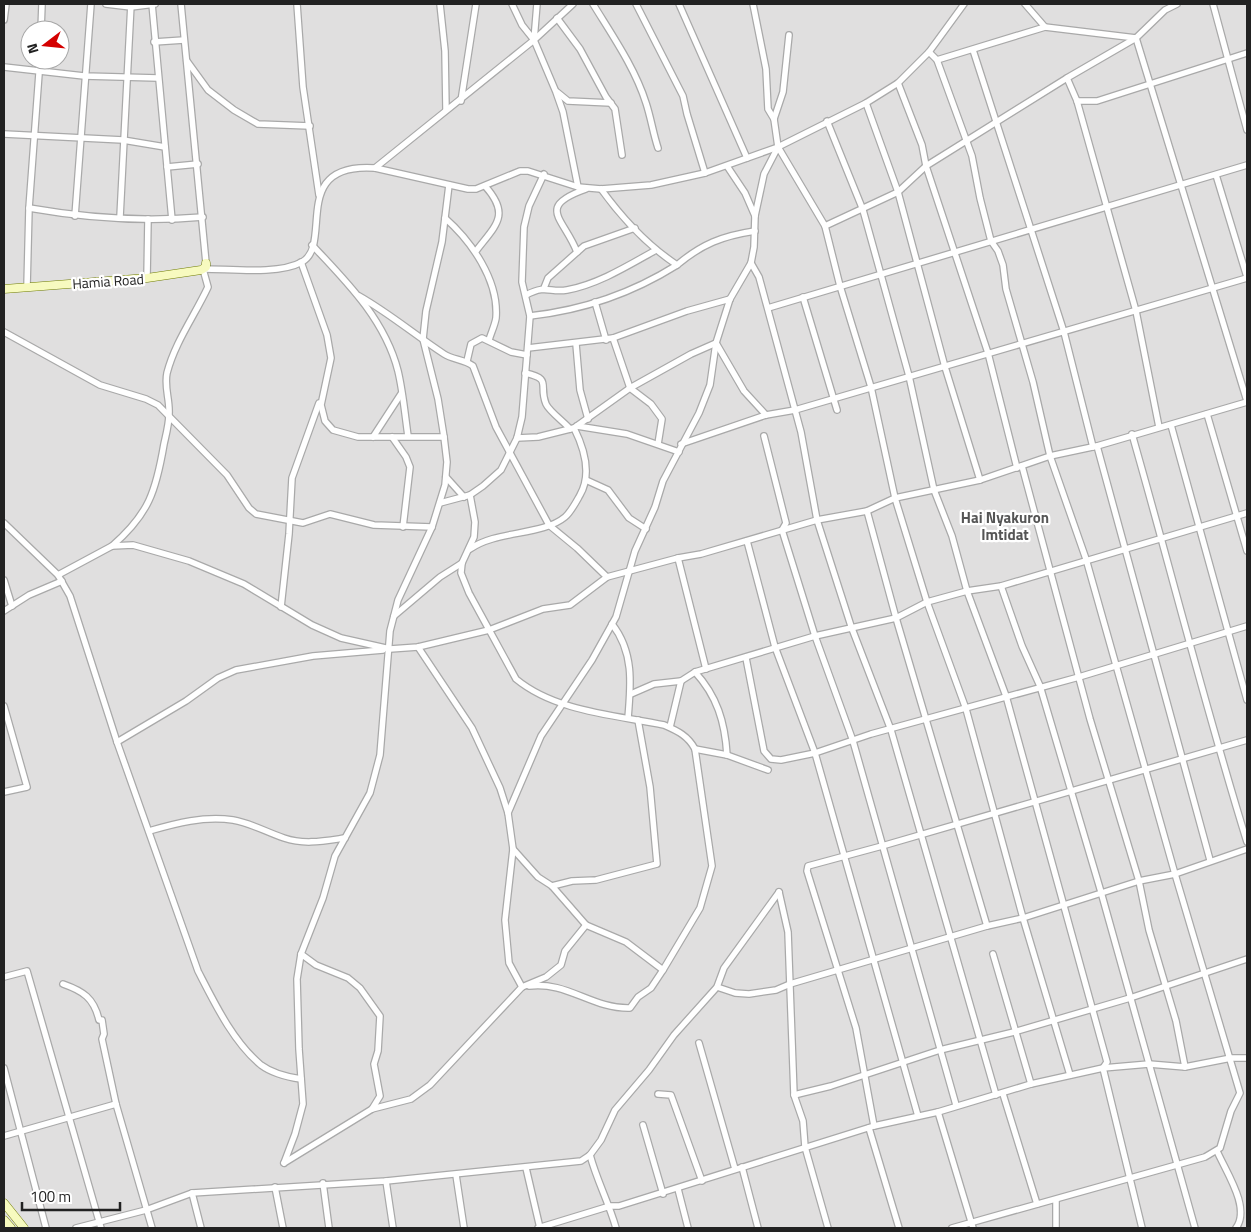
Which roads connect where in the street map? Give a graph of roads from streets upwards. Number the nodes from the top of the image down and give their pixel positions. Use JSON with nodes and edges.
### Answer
{"nodes":[{"id":1,"x":6,"y":4,"type":"edge"},
{"id":2,"x":42,"y":4,"type":"edge"},
{"id":3,"x":91,"y":4,"type":"edge"},
{"id":4,"x":106,"y":4,"type":"edge"},
{"id":5,"x":153,"y":4,"type":"edge"},
{"id":6,"x":180,"y":4,"type":"edge"},
{"id":7,"x":297,"y":4,"type":"edge"},
{"id":8,"x":440,"y":4,"type":"edge"},
{"id":9,"x":476,"y":4,"type":"edge"},
{"id":10,"x":512,"y":4,"type":"edge"},
{"id":11,"x":537,"y":4,"type":"edge"},
{"id":12,"x":573,"y":4,"type":"edge"},
{"id":13,"x":594,"y":4,"type":"edge"},
{"id":14,"x":636,"y":4,"type":"edge"},
{"id":15,"x":679,"y":4,"type":"edge"},
{"id":16,"x":753,"y":4,"type":"edge"},
{"id":17,"x":964,"y":4,"type":"edge"},
{"id":18,"x":1025,"y":4,"type":"edge"},
{"id":19,"x":1177,"y":4,"type":"edge"},
{"id":20,"x":1213,"y":4,"type":"edge"},
{"id":21,"x":131,"y":5,"type":"edge"},
{"id":22,"x":557,"y":18,"type":"junction"},
{"id":23,"x":4,"y":20,"type":"edge"},
{"id":24,"x":41,"y":20,"type":"edge"},
{"id":25,"x":1045,"y":27,"type":"junction"},
{"id":26,"x":789,"y":35,"type":"dead end"},
{"id":27,"x":1136,"y":38,"type":"junction"},
{"id":28,"x":184,"y":40,"type":"junction"},
{"id":29,"x":534,"y":40,"type":"junction"},
{"id":30,"x":154,"y":42,"type":"junction"},
{"id":31,"x":973,"y":50,"type":"junction"},
{"id":32,"x":929,"y":52,"type":"junction"},
{"id":33,"x":1247,"y":53,"type":"edge"},
{"id":34,"x":186,"y":59,"type":"junction"},
{"id":35,"x":937,"y":60,"type":"junction"},
{"id":36,"x":1228,"y":60,"type":"junction"},
{"id":37,"x":4,"y":67,"type":"edge"},
{"id":38,"x":39,"y":71,"type":"junction"},
{"id":39,"x":84,"y":76,"type":"junction"},
{"id":40,"x":128,"y":78,"type":"junction"},
{"id":41,"x":158,"y":78,"type":"junction"},
{"id":42,"x":1067,"y":78,"type":"junction"},
{"id":43,"x":1150,"y":82,"type":"junction"},
{"id":44,"x":898,"y":83,"type":"junction"},
{"id":45,"x":556,"y":92,"type":"junction"},
{"id":46,"x":461,"y":101,"type":"junction"},
{"id":47,"x":1077,"y":101,"type":"junction"},
{"id":48,"x":611,"y":103,"type":"junction"},
{"id":49,"x":866,"y":103,"type":"junction"},
{"id":50,"x":446,"y":109,"type":"junction"},
{"id":51,"x":774,"y":119,"type":"junction"},
{"id":52,"x":827,"y":121,"type":"junction"},
{"id":53,"x":995,"y":124,"type":"junction"},
{"id":54,"x":310,"y":126,"type":"junction"},
{"id":55,"x":1247,"y":130,"type":"edge"},
{"id":56,"x":4,"y":134,"type":"edge"},
{"id":57,"x":34,"y":136,"type":"junction"},
{"id":58,"x":79,"y":138,"type":"junction"},
{"id":59,"x":966,"y":139,"type":"junction"},
{"id":60,"x":123,"y":140,"type":"junction"},
{"id":61,"x":778,"y":147,"type":"junction"},
{"id":62,"x":165,"y":148,"type":"junction"},
{"id":63,"x":658,"y":148,"type":"dead end"},
{"id":64,"x":622,"y":156,"type":"dead end"},
{"id":65,"x":747,"y":158,"type":"junction"},
{"id":66,"x":198,"y":164,"type":"junction"},
{"id":67,"x":727,"y":166,"type":"junction"},
{"id":68,"x":926,"y":166,"type":"junction"},
{"id":69,"x":1247,"y":166,"type":"edge"},
{"id":70,"x":167,"y":167,"type":"junction"},
{"id":71,"x":375,"y":168,"type":"junction"},
{"id":72,"x":705,"y":173,"type":"junction"},
{"id":73,"x":544,"y":174,"type":"junction"},
{"id":74,"x":1216,"y":175,"type":"junction"},
{"id":75,"x":449,"y":185,"type":"junction"},
{"id":76,"x":485,"y":186,"type":"junction"},
{"id":77,"x":1182,"y":186,"type":"junction"},
{"id":78,"x":578,"y":187,"type":"junction"},
{"id":79,"x":589,"y":188,"type":"junction"},
{"id":80,"x":601,"y":189,"type":"junction"},
{"id":81,"x":898,"y":192,"type":"junction"},
{"id":82,"x":320,"y":197,"type":"junction"},
{"id":83,"x":1108,"y":207,"type":"junction"},
{"id":84,"x":29,"y":208,"type":"junction"},
{"id":85,"x":863,"y":210,"type":"junction"},
{"id":86,"x":75,"y":216,"type":"junction"},
{"id":87,"x":755,"y":216,"type":"junction"},
{"id":88,"x":120,"y":217,"type":"junction"},
{"id":89,"x":203,"y":217,"type":"junction"},
{"id":90,"x":445,"y":218,"type":"junction"},
{"id":91,"x":148,"y":219,"type":"junction"},
{"id":92,"x":172,"y":220,"type":"junction"},
{"id":93,"x":825,"y":226,"type":"junction"},
{"id":94,"x":634,"y":228,"type":"junction"},
{"id":95,"x":1031,"y":230,"type":"junction"},
{"id":96,"x":754,"y":231,"type":"junction"},
{"id":97,"x":991,"y":241,"type":"junction"},
{"id":98,"x":312,"y":245,"type":"junction"},
{"id":99,"x":656,"y":250,"type":"junction"},
{"id":100,"x":476,"y":251,"type":"junction"},
{"id":101,"x":578,"y":252,"type":"junction"},
{"id":102,"x":955,"y":252,"type":"junction"},
{"id":103,"x":301,"y":262,"type":"junction"},
{"id":104,"x":751,"y":263,"type":"junction"},
{"id":105,"x":916,"y":263,"type":"junction"},
{"id":106,"x":677,"y":265,"type":"junction"},
{"id":107,"x":204,"y":267,"type":"junction"},
{"id":108,"x":879,"y":274,"type":"junction"},
{"id":109,"x":147,"y":278,"type":"junction"},
{"id":110,"x":1247,"y":278,"type":"edge"},
{"id":111,"x":840,"y":286,"type":"junction"},
{"id":112,"x":27,"y":287,"type":"junction"},
{"id":113,"x":4,"y":288,"type":"edge"},
{"id":114,"x":544,"y":288,"type":"junction"},
{"id":115,"x":1214,"y":289,"type":"junction"},
{"id":116,"x":526,"y":295,"type":"junction"},
{"id":117,"x":359,"y":296,"type":"junction"},
{"id":118,"x":803,"y":297,"type":"junction"},
{"id":119,"x":730,"y":299,"type":"junction"},
{"id":120,"x":595,"y":302,"type":"junction"},
{"id":121,"x":768,"y":308,"type":"junction"},
{"id":122,"x":1136,"y":311,"type":"junction"},
{"id":123,"x":530,"y":316,"type":"junction"},
{"id":124,"x":4,"y":332,"type":"edge"},
{"id":125,"x":1064,"y":332,"type":"junction"},
{"id":126,"x":613,"y":338,"type":"junction"},
{"id":127,"x":424,"y":339,"type":"junction"},
{"id":128,"x":489,"y":340,"type":"junction"},
{"id":129,"x":606,"y":340,"type":"junction"},
{"id":130,"x":716,"y":343,"type":"junction"},
{"id":131,"x":576,"y":344,"type":"junction"},
{"id":132,"x":1022,"y":344,"type":"junction"},
{"id":133,"x":528,"y":348,"type":"junction"},
{"id":134,"x":988,"y":353,"type":"junction"},
{"id":135,"x":527,"y":355,"type":"junction"},
{"id":136,"x":467,"y":361,"type":"junction"},
{"id":137,"x":945,"y":367,"type":"junction"},
{"id":138,"x":526,"y":373,"type":"junction"},
{"id":139,"x":909,"y":376,"type":"junction"},
{"id":140,"x":871,"y":387,"type":"junction"},
{"id":141,"x":630,"y":388,"type":"junction"},
{"id":142,"x":401,"y":394,"type":"junction"},
{"id":143,"x":322,"y":396,"type":"junction"},
{"id":144,"x":834,"y":399,"type":"junction"},
{"id":145,"x":1247,"y":402,"type":"edge"},
{"id":146,"x":795,"y":410,"type":"junction"},
{"id":147,"x":836,"y":410,"type":"dead end"},
{"id":148,"x":1247,"y":410,"type":"edge"},
{"id":149,"x":169,"y":414,"type":"junction"},
{"id":150,"x":1207,"y":414,"type":"junction"},
{"id":151,"x":766,"y":415,"type":"junction"},
{"id":152,"x":588,"y":419,"type":"junction"},
{"id":153,"x":1171,"y":425,"type":"junction"},
{"id":154,"x":1159,"y":427,"type":"junction"},
{"id":155,"x":574,"y":428,"type":"junction"},
{"id":156,"x":1132,"y":434,"type":"junction"},
{"id":157,"x":392,"y":436,"type":"junction"},
{"id":158,"x":408,"y":436,"type":"junction"},
{"id":159,"x":764,"y":436,"type":"dead end"},
{"id":160,"x":373,"y":437,"type":"junction"},
{"id":161,"x":444,"y":437,"type":"junction"},
{"id":162,"x":517,"y":438,"type":"junction"},
{"id":163,"x":658,"y":444,"type":"junction"},
{"id":164,"x":682,"y":444,"type":"junction"},
{"id":165,"x":1095,"y":446,"type":"junction"},
{"id":166,"x":511,"y":453,"type":"junction"},
{"id":167,"x":681,"y":453,"type":"dead end"},
{"id":168,"x":1050,"y":456,"type":"junction"},
{"id":169,"x":1019,"y":467,"type":"junction"},
{"id":170,"x":446,"y":477,"type":"junction"},
{"id":171,"x":586,"y":480,"type":"junction"},
{"id":172,"x":980,"y":480,"type":"junction"},
{"id":173,"x":934,"y":490,"type":"junction"},
{"id":174,"x":467,"y":496,"type":"junction"},
{"id":175,"x":894,"y":498,"type":"junction"},
{"id":176,"x":440,"y":503,"type":"junction"},
{"id":177,"x":867,"y":511,"type":"junction"},
{"id":178,"x":1247,"y":513,"type":"edge"},
{"id":179,"x":1238,"y":516,"type":"junction"},
{"id":180,"x":289,"y":520,"type":"junction"},
{"id":181,"x":817,"y":520,"type":"junction"},
{"id":182,"x":4,"y":523,"type":"edge"},
{"id":183,"x":549,"y":526,"type":"junction"},
{"id":184,"x":403,"y":527,"type":"junction"},
{"id":185,"x":432,"y":527,"type":"junction"},
{"id":186,"x":1200,"y":528,"type":"junction"},
{"id":187,"x":646,"y":529,"type":"junction"},
{"id":188,"x":782,"y":530,"type":"junction"},
{"id":189,"x":1162,"y":537,"type":"junction"},
{"id":190,"x":746,"y":541,"type":"junction"},
{"id":191,"x":112,"y":546,"type":"junction"},
{"id":192,"x":1126,"y":548,"type":"junction"},
{"id":193,"x":470,"y":549,"type":"junction"},
{"id":194,"x":1247,"y":551,"type":"edge"},
{"id":195,"x":678,"y":558,"type":"junction"},
{"id":196,"x":1086,"y":559,"type":"junction"},
{"id":197,"x":462,"y":563,"type":"junction"},
{"id":198,"x":630,"y":570,"type":"junction"},
{"id":199,"x":1052,"y":570,"type":"junction"},
{"id":200,"x":58,"y":575,"type":"junction"},
{"id":201,"x":606,"y":577,"type":"junction"},
{"id":202,"x":4,"y":580,"type":"edge"},
{"id":203,"x":62,"y":581,"type":"junction"},
{"id":204,"x":1001,"y":586,"type":"junction"},
{"id":205,"x":967,"y":591,"type":"junction"},
{"id":206,"x":928,"y":602,"type":"junction"},
{"id":207,"x":12,"y":606,"type":"junction"},
{"id":208,"x":281,"y":607,"type":"junction"},
{"id":209,"x":4,"y":610,"type":"edge"},
{"id":210,"x":394,"y":616,"type":"junction"},
{"id":211,"x":896,"y":618,"type":"junction"},
{"id":212,"x":612,"y":624,"type":"junction"},
{"id":213,"x":851,"y":626,"type":"junction"},
{"id":214,"x":1247,"y":626,"type":"edge"},
{"id":215,"x":489,"y":630,"type":"junction"},
{"id":216,"x":1228,"y":632,"type":"junction"},
{"id":217,"x":814,"y":636,"type":"junction"},
{"id":218,"x":1191,"y":642,"type":"junction"},
{"id":219,"x":418,"y":647,"type":"junction"},
{"id":220,"x":775,"y":647,"type":"junction"},
{"id":221,"x":390,"y":649,"type":"junction"},
{"id":222,"x":1154,"y":653,"type":"junction"},
{"id":223,"x":746,"y":658,"type":"junction"},
{"id":224,"x":1115,"y":666,"type":"junction"},
{"id":225,"x":706,"y":669,"type":"junction"},
{"id":226,"x":695,"y":672,"type":"junction"},
{"id":227,"x":1079,"y":677,"type":"junction"},
{"id":228,"x":681,"y":681,"type":"junction"},
{"id":229,"x":1040,"y":686,"type":"junction"},
{"id":230,"x":630,"y":694,"type":"junction"},
{"id":231,"x":1006,"y":696,"type":"junction"},
{"id":232,"x":1247,"y":700,"type":"edge"},
{"id":233,"x":561,"y":704,"type":"junction"},
{"id":234,"x":4,"y":706,"type":"edge"},
{"id":235,"x":966,"y":709,"type":"junction"},
{"id":236,"x":628,"y":718,"type":"junction"},
{"id":237,"x":638,"y":720,"type":"junction"},
{"id":238,"x":927,"y":720,"type":"junction"},
{"id":239,"x":670,"y":727,"type":"junction"},
{"id":240,"x":891,"y":730,"type":"junction"},
{"id":241,"x":1247,"y":740,"type":"edge"},
{"id":242,"x":853,"y":741,"type":"junction"},
{"id":243,"x":117,"y":742,"type":"junction"},
{"id":244,"x":1218,"y":748,"type":"junction"},
{"id":245,"x":695,"y":749,"type":"junction"},
{"id":246,"x":815,"y":753,"type":"junction"},
{"id":247,"x":727,"y":755,"type":"junction"},
{"id":248,"x":1182,"y":757,"type":"junction"},
{"id":249,"x":1145,"y":769,"type":"junction"},
{"id":250,"x":768,"y":770,"type":"dead end"},
{"id":251,"x":1108,"y":781,"type":"junction"},
{"id":252,"x":1071,"y":790,"type":"junction"},
{"id":253,"x":4,"y":792,"type":"edge"},
{"id":254,"x":1034,"y":801,"type":"junction"},
{"id":255,"x":508,"y":813,"type":"junction"},
{"id":256,"x":996,"y":813,"type":"junction"},
{"id":257,"x":956,"y":823,"type":"junction"},
{"id":258,"x":149,"y":831,"type":"junction"},
{"id":259,"x":919,"y":834,"type":"junction"},
{"id":260,"x":345,"y":838,"type":"junction"},
{"id":261,"x":1247,"y":842,"type":"edge"},
{"id":262,"x":882,"y":846,"type":"junction"},
{"id":263,"x":513,"y":849,"type":"junction"},
{"id":264,"x":1247,"y":849,"type":"edge"},
{"id":265,"x":844,"y":856,"type":"junction"},
{"id":266,"x":1210,"y":860,"type":"junction"},
{"id":267,"x":1175,"y":874,"type":"junction"},
{"id":268,"x":1139,"y":881,"type":"junction"},
{"id":269,"x":552,"y":886,"type":"junction"},
{"id":270,"x":1101,"y":892,"type":"junction"},
{"id":271,"x":1063,"y":904,"type":"junction"},
{"id":272,"x":1023,"y":918,"type":"junction"},
{"id":273,"x":586,"y":926,"type":"junction"},
{"id":274,"x":987,"y":926,"type":"junction"},
{"id":275,"x":950,"y":937,"type":"junction"},
{"id":276,"x":911,"y":948,"type":"junction"},
{"id":277,"x":301,"y":954,"type":"junction"},
{"id":278,"x":993,"y":954,"type":"dead end"},
{"id":279,"x":1247,"y":959,"type":"edge"},
{"id":280,"x":875,"y":960,"type":"junction"},
{"id":281,"x":663,"y":970,"type":"junction"},
{"id":282,"x":838,"y":972,"type":"junction"},
{"id":283,"x":1204,"y":974,"type":"junction"},
{"id":284,"x":4,"y":977,"type":"edge"},
{"id":285,"x":63,"y":984,"type":"dead end"},
{"id":286,"x":790,"y":984,"type":"junction"},
{"id":287,"x":1166,"y":985,"type":"junction"},
{"id":288,"x":717,"y":987,"type":"junction"},
{"id":289,"x":522,"y":988,"type":"junction"},
{"id":290,"x":1130,"y":998,"type":"junction"},
{"id":291,"x":1091,"y":1008,"type":"junction"},
{"id":292,"x":1056,"y":1020,"type":"junction"},
{"id":293,"x":1014,"y":1032,"type":"junction"},
{"id":294,"x":980,"y":1042,"type":"junction"},
{"id":295,"x":699,"y":1043,"type":"dead end"},
{"id":296,"x":940,"y":1050,"type":"junction"},
{"id":297,"x":1231,"y":1058,"type":"junction"},
{"id":298,"x":1247,"y":1058,"type":"edge"},
{"id":299,"x":902,"y":1063,"type":"junction"},
{"id":300,"x":1149,"y":1064,"type":"junction"},
{"id":301,"x":1185,"y":1067,"type":"junction"},
{"id":302,"x":4,"y":1068,"type":"edge"},
{"id":303,"x":1103,"y":1068,"type":"junction"},
{"id":304,"x":866,"y":1075,"type":"junction"},
{"id":305,"x":1070,"y":1075,"type":"junction"},
{"id":306,"x":301,"y":1079,"type":"junction"},
{"id":307,"x":1031,"y":1084,"type":"junction"},
{"id":308,"x":658,"y":1094,"type":"dead end"},
{"id":309,"x":1000,"y":1094,"type":"junction"},
{"id":310,"x":794,"y":1095,"type":"junction"},
{"id":311,"x":116,"y":1104,"type":"junction"},
{"id":312,"x":956,"y":1105,"type":"junction"},
{"id":313,"x":372,"y":1109,"type":"junction"},
{"id":314,"x":938,"y":1112,"type":"junction"},
{"id":315,"x":918,"y":1116,"type":"junction"},
{"id":316,"x":69,"y":1117,"type":"junction"},
{"id":317,"x":643,"y":1125,"type":"dead end"},
{"id":318,"x":871,"y":1127,"type":"junction"},
{"id":319,"x":20,"y":1132,"type":"junction"},
{"id":320,"x":4,"y":1136,"type":"edge"},
{"id":321,"x":805,"y":1148,"type":"junction"},
{"id":322,"x":1217,"y":1151,"type":"junction"},
{"id":323,"x":590,"y":1156,"type":"junction"},
{"id":324,"x":1176,"y":1165,"type":"junction"},
{"id":325,"x":526,"y":1168,"type":"junction"},
{"id":326,"x":739,"y":1168,"type":"junction"},
{"id":327,"x":456,"y":1175,"type":"junction"},
{"id":328,"x":1128,"y":1180,"type":"junction"},
{"id":329,"x":386,"y":1181,"type":"junction"},
{"id":330,"x":702,"y":1181,"type":"junction"},
{"id":331,"x":323,"y":1183,"type":"junction"},
{"id":332,"x":275,"y":1188,"type":"junction"},
{"id":333,"x":678,"y":1189,"type":"junction"},
{"id":334,"x":192,"y":1193,"type":"junction"},
{"id":335,"x":663,"y":1194,"type":"junction"},
{"id":336,"x":1056,"y":1200,"type":"junction"},
{"id":337,"x":4,"y":1204,"type":"edge"},
{"id":338,"x":1037,"y":1204,"type":"junction"},
{"id":339,"x":610,"y":1206,"type":"junction"},
{"id":340,"x":146,"y":1210,"type":"junction"},
{"id":341,"x":100,"y":1225,"type":"edge"},
{"id":342,"x":972,"y":1226,"type":"edge"},
{"id":343,"x":24,"y":1228,"type":"edge"},
{"id":344,"x":46,"y":1228,"type":"edge"},
{"id":345,"x":76,"y":1228,"type":"edge"},
{"id":346,"x":152,"y":1228,"type":"edge"},
{"id":347,"x":201,"y":1228,"type":"edge"},
{"id":348,"x":283,"y":1228,"type":"edge"},
{"id":349,"x":329,"y":1228,"type":"edge"},
{"id":350,"x":393,"y":1228,"type":"edge"},
{"id":351,"x":464,"y":1228,"type":"edge"},
{"id":352,"x":539,"y":1228,"type":"edge"},
{"id":353,"x":616,"y":1228,"type":"edge"},
{"id":354,"x":688,"y":1228,"type":"edge"},
{"id":355,"x":758,"y":1228,"type":"edge"},
{"id":356,"x":828,"y":1228,"type":"edge"},
{"id":357,"x":899,"y":1228,"type":"edge"},
{"id":358,"x":952,"y":1228,"type":"edge"},
{"id":359,"x":1056,"y":1228,"type":"edge"},
{"id":360,"x":1142,"y":1228,"type":"edge"},
{"id":361,"x":1195,"y":1228,"type":"edge"},
{"id":362,"x":1236,"y":1228,"type":"edge"}],
"edges":[{"from":1,"to":23,"type":"street"},
{"from":2,"to":24,"type":"street"},
{"from":3,"to":39,"type":"street"},
{"from":4,"to":21,"type":"street"},
{"from":5,"to":21,"type":"street"},
{"from":5,"to":30,"type":"street"},
{"from":6,"to":28,"type":"street"},
{"from":7,"to":54,"type":"street"},
{"from":8,"to":50,"type":"street"},
{"from":9,"to":46,"type":"street"},
{"from":10,"to":29,"type":"street"},
{"from":11,"to":29,"type":"street"},
{"from":12,"to":22,"type":"street"},
{"from":13,"to":63,"type":"street"},
{"from":14,"to":72,"type":"street"},
{"from":15,"to":65,"type":"street"},
{"from":16,"to":51,"type":"street"},
{"from":17,"to":32,"type":"street"},
{"from":18,"to":25,"type":"street"},
{"from":19,"to":27,"type":"street"},
{"from":20,"to":36,"type":"street"},
{"from":21,"to":40,"type":"street"},
{"from":22,"to":29,"type":"street"},
{"from":22,"to":48,"type":"street"},
{"from":25,"to":27,"type":"street"},
{"from":25,"to":31,"type":"street"},
{"from":26,"to":51,"type":"street"},
{"from":27,"to":42,"type":"street"},
{"from":27,"to":43,"type":"street"},
{"from":28,"to":30,"type":"street"},
{"from":28,"to":34,"type":"street"},
{"from":29,"to":45,"type":"street"},
{"from":29,"to":46,"type":"street"},
{"from":30,"to":41,"type":"street"},
{"from":31,"to":35,"type":"street"},
{"from":31,"to":53,"type":"street"},
{"from":32,"to":35,"type":"street"},
{"from":32,"to":44,"type":"street"},
{"from":33,"to":36,"type":"street"},
{"from":34,"to":54,"type":"street"},
{"from":34,"to":66,"type":"street"},
{"from":35,"to":59,"type":"street"},
{"from":36,"to":43,"type":"street"},
{"from":36,"to":55,"type":"street"},
{"from":37,"to":38,"type":"street"},
{"from":38,"to":39,"type":"street"},
{"from":38,"to":57,"type":"street"},
{"from":39,"to":40,"type":"street"},
{"from":39,"to":58,"type":"street"},
{"from":40,"to":41,"type":"street"},
{"from":40,"to":60,"type":"street"},
{"from":41,"to":62,"type":"street"},
{"from":42,"to":47,"type":"street"},
{"from":42,"to":53,"type":"street"},
{"from":43,"to":47,"type":"street"},
{"from":43,"to":77,"type":"street"},
{"from":44,"to":49,"type":"street"},
{"from":44,"to":68,"type":"street"},
{"from":45,"to":48,"type":"street"},
{"from":45,"to":78,"type":"street"},
{"from":46,"to":50,"type":"street"},
{"from":47,"to":83,"type":"street"},
{"from":48,"to":64,"type":"street"},
{"from":49,"to":52,"type":"street"},
{"from":49,"to":81,"type":"street"},
{"from":50,"to":71,"type":"street"},
{"from":51,"to":61,"type":"street"},
{"from":52,"to":61,"type":"street"},
{"from":52,"to":85,"type":"street"},
{"from":53,"to":59,"type":"street"},
{"from":53,"to":95,"type":"street"},
{"from":54,"to":82,"type":"street"},
{"from":56,"to":57,"type":"street"},
{"from":57,"to":58,"type":"street"},
{"from":57,"to":84,"type":"street"},
{"from":58,"to":60,"type":"street"},
{"from":58,"to":86,"type":"street"},
{"from":59,"to":68,"type":"street"},
{"from":59,"to":97,"type":"street"},
{"from":60,"to":62,"type":"street"},
{"from":60,"to":88,"type":"street"},
{"from":61,"to":65,"type":"street"},
{"from":61,"to":87,"type":"street"},
{"from":61,"to":93,"type":"street"},
{"from":62,"to":70,"type":"street"},
{"from":65,"to":67,"type":"street"},
{"from":66,"to":70,"type":"street"},
{"from":66,"to":89,"type":"street"},
{"from":67,"to":72,"type":"street"},
{"from":67,"to":87,"type":"street"},
{"from":68,"to":81,"type":"street"},
{"from":68,"to":102,"type":"street"},
{"from":69,"to":74,"type":"street"},
{"from":70,"to":92,"type":"street"},
{"from":71,"to":75,"type":"street"},
{"from":71,"to":82,"type":"street"},
{"from":72,"to":80,"type":"street"},
{"from":73,"to":76,"type":"street"},
{"from":73,"to":78,"type":"street"},
{"from":73,"to":116,"type":"street"},
{"from":74,"to":77,"type":"street"},
{"from":74,"to":110,"type":"street"},
{"from":75,"to":76,"type":"street"},
{"from":75,"to":90,"type":"street"},
{"from":76,"to":100,"type":"street"},
{"from":77,"to":83,"type":"street"},
{"from":77,"to":115,"type":"street"},
{"from":78,"to":79,"type":"street"},
{"from":79,"to":80,"type":"street"},
{"from":79,"to":101,"type":"street"},
{"from":80,"to":94,"type":"street"},
{"from":81,"to":85,"type":"street"},
{"from":81,"to":105,"type":"street"},
{"from":82,"to":98,"type":"street"},
{"from":83,"to":95,"type":"street"},
{"from":83,"to":122,"type":"street"},
{"from":84,"to":86,"type":"street"},
{"from":84,"to":112,"type":"street"},
{"from":85,"to":93,"type":"street"},
{"from":85,"to":108,"type":"street"},
{"from":86,"to":88,"type":"street"},
{"from":87,"to":96,"type":"street"},
{"from":88,"to":91,"type":"street"},
{"from":89,"to":92,"type":"street"},
{"from":89,"to":107,"type":"street"},
{"from":90,"to":100,"type":"street"},
{"from":90,"to":127,"type":"street"},
{"from":91,"to":92,"type":"street"},
{"from":91,"to":109,"type":"street"},
{"from":93,"to":111,"type":"street"},
{"from":94,"to":99,"type":"street"},
{"from":94,"to":101,"type":"street"},
{"from":95,"to":97,"type":"street"},
{"from":95,"to":125,"type":"street"},
{"from":96,"to":104,"type":"street"},
{"from":96,"to":106,"type":"street"},
{"from":97,"to":102,"type":"street"},
{"from":97,"to":132,"type":"street"},
{"from":98,"to":103,"type":"street"},
{"from":98,"to":117,"type":"street"},
{"from":99,"to":106,"type":"street"},
{"from":99,"to":114,"type":"street"},
{"from":100,"to":128,"type":"street"},
{"from":101,"to":114,"type":"street"},
{"from":102,"to":105,"type":"street"},
{"from":102,"to":134,"type":"street"},
{"from":103,"to":107,"type":"street"},
{"from":103,"to":143,"type":"street"},
{"from":104,"to":119,"type":"street"},
{"from":104,"to":121,"type":"street"},
{"from":105,"to":108,"type":"street"},
{"from":105,"to":137,"type":"street"},
{"from":106,"to":120,"type":"street"},
{"from":107,"to":109,"type":"street","name":"Hamia Road"},
{"from":107,"to":149,"type":"street"},
{"from":108,"to":111,"type":"street"},
{"from":108,"to":139,"type":"street"},
{"from":109,"to":112,"type":"street","name":"Hamia Road"},
{"from":110,"to":115,"type":"street"},
{"from":111,"to":118,"type":"street"},
{"from":111,"to":140,"type":"street"},
{"from":112,"to":113,"type":"street","name":"Hamia Road"},
{"from":114,"to":116,"type":"street"},
{"from":115,"to":122,"type":"street"},
{"from":115,"to":145,"type":"street"},
{"from":116,"to":123,"type":"street"},
{"from":117,"to":127,"type":"street"},
{"from":117,"to":142,"type":"street"},
{"from":118,"to":121,"type":"street"},
{"from":118,"to":144,"type":"street"},
{"from":119,"to":126,"type":"street"},
{"from":119,"to":130,"type":"street"},
{"from":120,"to":123,"type":"street"},
{"from":120,"to":129,"type":"street"},
{"from":121,"to":146,"type":"street"},
{"from":122,"to":125,"type":"street"},
{"from":122,"to":154,"type":"street"},
{"from":123,"to":133,"type":"street"},
{"from":124,"to":149,"type":"street"},
{"from":125,"to":132,"type":"street"},
{"from":125,"to":165,"type":"street"},
{"from":126,"to":129,"type":"street"},
{"from":126,"to":141,"type":"street"},
{"from":127,"to":136,"type":"street"},
{"from":127,"to":161,"type":"street"},
{"from":128,"to":135,"type":"street"},
{"from":128,"to":136,"type":"street"},
{"from":129,"to":131,"type":"street"},
{"from":130,"to":141,"type":"street"},
{"from":130,"to":151,"type":"street"},
{"from":130,"to":164,"type":"street"},
{"from":131,"to":133,"type":"street"},
{"from":131,"to":152,"type":"street"},
{"from":132,"to":134,"type":"street"},
{"from":132,"to":168,"type":"street"},
{"from":133,"to":135,"type":"street"},
{"from":134,"to":137,"type":"street"},
{"from":134,"to":169,"type":"street"},
{"from":135,"to":138,"type":"street"},
{"from":136,"to":166,"type":"street"},
{"from":137,"to":139,"type":"street"},
{"from":137,"to":172,"type":"street"},
{"from":138,"to":155,"type":"street"},
{"from":138,"to":162,"type":"street"},
{"from":139,"to":140,"type":"street"},
{"from":139,"to":173,"type":"street"},
{"from":140,"to":144,"type":"street"},
{"from":140,"to":175,"type":"street"},
{"from":141,"to":152,"type":"street"},
{"from":141,"to":163,"type":"street"},
{"from":142,"to":158,"type":"street"},
{"from":142,"to":160,"type":"street"},
{"from":143,"to":160,"type":"street"},
{"from":143,"to":180,"type":"street"},
{"from":144,"to":146,"type":"street"},
{"from":144,"to":147,"type":"street"},
{"from":145,"to":148,"type":"street"},
{"from":145,"to":150,"type":"street"},
{"from":146,"to":151,"type":"street"},
{"from":146,"to":181,"type":"street"},
{"from":149,"to":180,"type":"street"},
{"from":149,"to":191,"type":"street"},
{"from":150,"to":153,"type":"street"},
{"from":150,"to":179,"type":"street"},
{"from":151,"to":164,"type":"street"},
{"from":152,"to":155,"type":"street"},
{"from":153,"to":154,"type":"street"},
{"from":153,"to":186,"type":"street"},
{"from":154,"to":156,"type":"street"},
{"from":155,"to":162,"type":"street"},
{"from":155,"to":163,"type":"street"},
{"from":155,"to":171,"type":"street"},
{"from":156,"to":165,"type":"street"},
{"from":156,"to":189,"type":"street"},
{"from":157,"to":158,"type":"street"},
{"from":157,"to":160,"type":"street"},
{"from":157,"to":184,"type":"street"},
{"from":158,"to":161,"type":"street"},
{"from":159,"to":188,"type":"street"},
{"from":161,"to":170,"type":"street"},
{"from":162,"to":166,"type":"street"},
{"from":163,"to":167,"type":"street"},
{"from":164,"to":187,"type":"street"},
{"from":165,"to":168,"type":"street"},
{"from":165,"to":192,"type":"street"},
{"from":166,"to":174,"type":"street"},
{"from":166,"to":183,"type":"street"},
{"from":168,"to":169,"type":"street"},
{"from":168,"to":196,"type":"street"},
{"from":169,"to":172,"type":"street"},
{"from":169,"to":199,"type":"street"},
{"from":170,"to":174,"type":"street"},
{"from":170,"to":176,"type":"street"},
{"from":171,"to":183,"type":"street"},
{"from":171,"to":187,"type":"street"},
{"from":172,"to":173,"type":"street"},
{"from":173,"to":175,"type":"street"},
{"from":173,"to":205,"type":"street"},
{"from":174,"to":176,"type":"street"},
{"from":174,"to":193,"type":"street"},
{"from":175,"to":177,"type":"street"},
{"from":175,"to":206,"type":"street"},
{"from":176,"to":185,"type":"street"},
{"from":177,"to":181,"type":"street"},
{"from":177,"to":211,"type":"street"},
{"from":178,"to":179,"type":"street"},
{"from":179,"to":186,"type":"street"},
{"from":179,"to":194,"type":"street"},
{"from":180,"to":184,"type":"street"},
{"from":180,"to":208,"type":"street"},
{"from":181,"to":188,"type":"street"},
{"from":181,"to":213,"type":"street"},
{"from":182,"to":200,"type":"street"},
{"from":183,"to":193,"type":"street"},
{"from":183,"to":201,"type":"street"},
{"from":184,"to":185,"type":"street"},
{"from":185,"to":210,"type":"street"},
{"from":186,"to":189,"type":"street"},
{"from":186,"to":216,"type":"street"},
{"from":187,"to":198,"type":"street"},
{"from":188,"to":190,"type":"street"},
{"from":188,"to":217,"type":"street"},
{"from":189,"to":192,"type":"street"},
{"from":189,"to":218,"type":"street"},
{"from":190,"to":195,"type":"street"},
{"from":190,"to":220,"type":"street"},
{"from":191,"to":200,"type":"street"},
{"from":191,"to":208,"type":"street"},
{"from":192,"to":196,"type":"street"},
{"from":192,"to":222,"type":"street"},
{"from":193,"to":197,"type":"street"},
{"from":195,"to":198,"type":"street"},
{"from":195,"to":225,"type":"street"},
{"from":196,"to":199,"type":"street"},
{"from":196,"to":224,"type":"street"},
{"from":197,"to":210,"type":"street"},
{"from":197,"to":215,"type":"street"},
{"from":198,"to":201,"type":"street"},
{"from":198,"to":212,"type":"street"},
{"from":199,"to":204,"type":"street"},
{"from":199,"to":227,"type":"street"},
{"from":200,"to":203,"type":"street"},
{"from":201,"to":215,"type":"street"},
{"from":202,"to":207,"type":"street"},
{"from":203,"to":207,"type":"street"},
{"from":203,"to":243,"type":"street"},
{"from":204,"to":205,"type":"street"},
{"from":204,"to":229,"type":"street"},
{"from":205,"to":206,"type":"street"},
{"from":205,"to":231,"type":"street"},
{"from":206,"to":211,"type":"street"},
{"from":206,"to":235,"type":"street"},
{"from":207,"to":209,"type":"street"},
{"from":208,"to":221,"type":"street"},
{"from":210,"to":221,"type":"street"},
{"from":211,"to":213,"type":"street"},
{"from":211,"to":238,"type":"street"},
{"from":212,"to":230,"type":"street"},
{"from":212,"to":233,"type":"street"},
{"from":213,"to":217,"type":"street"},
{"from":213,"to":240,"type":"street"},
{"from":214,"to":216,"type":"street"},
{"from":215,"to":219,"type":"street"},
{"from":215,"to":233,"type":"street"},
{"from":216,"to":218,"type":"street"},
{"from":216,"to":232,"type":"street"},
{"from":217,"to":220,"type":"street"},
{"from":217,"to":242,"type":"street"},
{"from":218,"to":222,"type":"street"},
{"from":218,"to":244,"type":"street"},
{"from":219,"to":221,"type":"street"},
{"from":219,"to":255,"type":"street"},
{"from":220,"to":223,"type":"street"},
{"from":220,"to":246,"type":"street"},
{"from":221,"to":243,"type":"street"},
{"from":221,"to":260,"type":"street"},
{"from":222,"to":224,"type":"street"},
{"from":222,"to":248,"type":"street"},
{"from":223,"to":225,"type":"street"},
{"from":223,"to":246,"type":"street"},
{"from":224,"to":227,"type":"street"},
{"from":224,"to":249,"type":"street"},
{"from":225,"to":226,"type":"street"},
{"from":226,"to":228,"type":"street"},
{"from":226,"to":247,"type":"street"},
{"from":227,"to":229,"type":"street"},
{"from":227,"to":251,"type":"street"},
{"from":228,"to":230,"type":"street"},
{"from":228,"to":239,"type":"street"},
{"from":229,"to":231,"type":"street"},
{"from":229,"to":252,"type":"street"},
{"from":230,"to":236,"type":"street"},
{"from":231,"to":235,"type":"street"},
{"from":231,"to":254,"type":"street"},
{"from":233,"to":236,"type":"street"},
{"from":233,"to":255,"type":"street"},
{"from":234,"to":253,"type":"street"},
{"from":235,"to":238,"type":"street"},
{"from":235,"to":256,"type":"street"},
{"from":236,"to":237,"type":"street"},
{"from":237,"to":239,"type":"street"},
{"from":237,"to":269,"type":"street"},
{"from":238,"to":240,"type":"street"},
{"from":238,"to":257,"type":"street"},
{"from":239,"to":245,"type":"street"},
{"from":240,"to":242,"type":"street"},
{"from":240,"to":259,"type":"street"},
{"from":241,"to":244,"type":"street"},
{"from":242,"to":246,"type":"street"},
{"from":242,"to":262,"type":"street"},
{"from":243,"to":258,"type":"street"},
{"from":244,"to":248,"type":"street"},
{"from":244,"to":261,"type":"street"},
{"from":245,"to":247,"type":"street"},
{"from":245,"to":281,"type":"street"},
{"from":246,"to":265,"type":"street"},
{"from":247,"to":250,"type":"street"},
{"from":248,"to":249,"type":"street"},
{"from":248,"to":266,"type":"street"},
{"from":249,"to":251,"type":"street"},
{"from":249,"to":267,"type":"street"},
{"from":251,"to":252,"type":"street"},
{"from":251,"to":268,"type":"street"},
{"from":252,"to":254,"type":"street"},
{"from":252,"to":270,"type":"street"},
{"from":254,"to":256,"type":"street"},
{"from":254,"to":271,"type":"street"},
{"from":255,"to":263,"type":"street"},
{"from":256,"to":257,"type":"street"},
{"from":256,"to":272,"type":"street"},
{"from":257,"to":259,"type":"street"},
{"from":257,"to":274,"type":"street"},
{"from":258,"to":260,"type":"street"},
{"from":258,"to":306,"type":"street"},
{"from":259,"to":262,"type":"street"},
{"from":259,"to":275,"type":"street"},
{"from":260,"to":277,"type":"street"},
{"from":262,"to":265,"type":"street"},
{"from":262,"to":276,"type":"street"},
{"from":263,"to":269,"type":"street"},
{"from":263,"to":289,"type":"street"},
{"from":264,"to":266,"type":"street"},
{"from":265,"to":280,"type":"street"},
{"from":265,"to":282,"type":"street"},
{"from":266,"to":267,"type":"street"},
{"from":267,"to":268,"type":"street"},
{"from":267,"to":283,"type":"street"},
{"from":268,"to":270,"type":"street"},
{"from":268,"to":287,"type":"street"},
{"from":269,"to":273,"type":"street"},
{"from":270,"to":271,"type":"street"},
{"from":270,"to":290,"type":"street"},
{"from":271,"to":272,"type":"street"},
{"from":271,"to":291,"type":"street"},
{"from":272,"to":274,"type":"street"},
{"from":272,"to":292,"type":"street"},
{"from":273,"to":281,"type":"street"},
{"from":273,"to":289,"type":"street"},
{"from":274,"to":275,"type":"street"},
{"from":275,"to":276,"type":"street"},
{"from":275,"to":294,"type":"street"},
{"from":276,"to":280,"type":"street"},
{"from":276,"to":296,"type":"street"},
{"from":277,"to":306,"type":"street"},
{"from":277,"to":313,"type":"street"},
{"from":278,"to":293,"type":"street"},
{"from":279,"to":283,"type":"street"},
{"from":280,"to":282,"type":"street"},
{"from":280,"to":299,"type":"street"},
{"from":281,"to":289,"type":"street"},
{"from":282,"to":286,"type":"street"},
{"from":282,"to":304,"type":"street"},
{"from":283,"to":287,"type":"street"},
{"from":283,"to":297,"type":"street"},
{"from":284,"to":316,"type":"street"},
{"from":285,"to":311,"type":"street"},
{"from":286,"to":288,"type":"street"},
{"from":286,"to":288,"type":"street"},
{"from":286,"to":310,"type":"street"},
{"from":287,"to":290,"type":"street"},
{"from":287,"to":301,"type":"street"},
{"from":288,"to":323,"type":"street"},
{"from":289,"to":313,"type":"street"},
{"from":290,"to":291,"type":"street"},
{"from":290,"to":300,"type":"street"},
{"from":291,"to":292,"type":"street"},
{"from":291,"to":303,"type":"street"},
{"from":292,"to":293,"type":"street"},
{"from":292,"to":305,"type":"street"},
{"from":293,"to":294,"type":"street"},
{"from":293,"to":307,"type":"street"},
{"from":294,"to":296,"type":"street"},
{"from":294,"to":309,"type":"street"},
{"from":295,"to":326,"type":"street"},
{"from":296,"to":299,"type":"street"},
{"from":296,"to":312,"type":"street"},
{"from":297,"to":298,"type":"street"},
{"from":297,"to":301,"type":"street"},
{"from":297,"to":322,"type":"street"},
{"from":299,"to":304,"type":"street"},
{"from":299,"to":315,"type":"street"},
{"from":300,"to":301,"type":"street"},
{"from":300,"to":303,"type":"street"},
{"from":300,"to":324,"type":"street"},
{"from":302,"to":319,"type":"street"},
{"from":303,"to":305,"type":"street"},
{"from":303,"to":328,"type":"street"},
{"from":304,"to":310,"type":"street"},
{"from":304,"to":318,"type":"street"},
{"from":305,"to":307,"type":"street"},
{"from":306,"to":313,"type":"street"},
{"from":307,"to":309,"type":"street"},
{"from":308,"to":330,"type":"street"},
{"from":309,"to":312,"type":"street"},
{"from":309,"to":338,"type":"street"},
{"from":310,"to":321,"type":"street"},
{"from":311,"to":316,"type":"street"},
{"from":311,"to":340,"type":"street"},
{"from":312,"to":314,"type":"street"},
{"from":314,"to":315,"type":"street"},
{"from":314,"to":342,"type":"street"},
{"from":315,"to":318,"type":"street"},
{"from":316,"to":319,"type":"street"},
{"from":316,"to":341,"type":"street"},
{"from":317,"to":335,"type":"street"},
{"from":318,"to":321,"type":"street"},
{"from":318,"to":357,"type":"street"},
{"from":319,"to":320,"type":"street"},
{"from":319,"to":344,"type":"street"},
{"from":321,"to":326,"type":"street"},
{"from":321,"to":356,"type":"street"},
{"from":322,"to":324,"type":"street"},
{"from":322,"to":362,"type":"street"},
{"from":323,"to":325,"type":"street"},
{"from":323,"to":339,"type":"street"},
{"from":324,"to":328,"type":"street"},
{"from":324,"to":361,"type":"street"},
{"from":325,"to":327,"type":"street"},
{"from":325,"to":352,"type":"street"},
{"from":326,"to":330,"type":"street"},
{"from":326,"to":355,"type":"street"},
{"from":327,"to":329,"type":"street"},
{"from":327,"to":351,"type":"street"},
{"from":328,"to":336,"type":"street"},
{"from":328,"to":360,"type":"street"},
{"from":329,"to":331,"type":"street"},
{"from":329,"to":350,"type":"street"},
{"from":330,"to":333,"type":"street"},
{"from":331,"to":332,"type":"street"},
{"from":331,"to":349,"type":"street"},
{"from":332,"to":334,"type":"street"},
{"from":332,"to":348,"type":"street"},
{"from":333,"to":335,"type":"street"},
{"from":333,"to":354,"type":"street"},
{"from":334,"to":340,"type":"street"},
{"from":334,"to":347,"type":"street"},
{"from":335,"to":339,"type":"street"},
{"from":336,"to":338,"type":"street"},
{"from":336,"to":359,"type":"street"},
{"from":337,"to":343,"type":"street"},
{"from":338,"to":342,"type":"street"},
{"from":339,"to":352,"type":"street"},
{"from":339,"to":353,"type":"street"},
{"from":340,"to":341,"type":"street"},
{"from":340,"to":346,"type":"street"},
{"from":341,"to":345,"type":"street"},
{"from":342,"to":358,"type":"street"}]}
